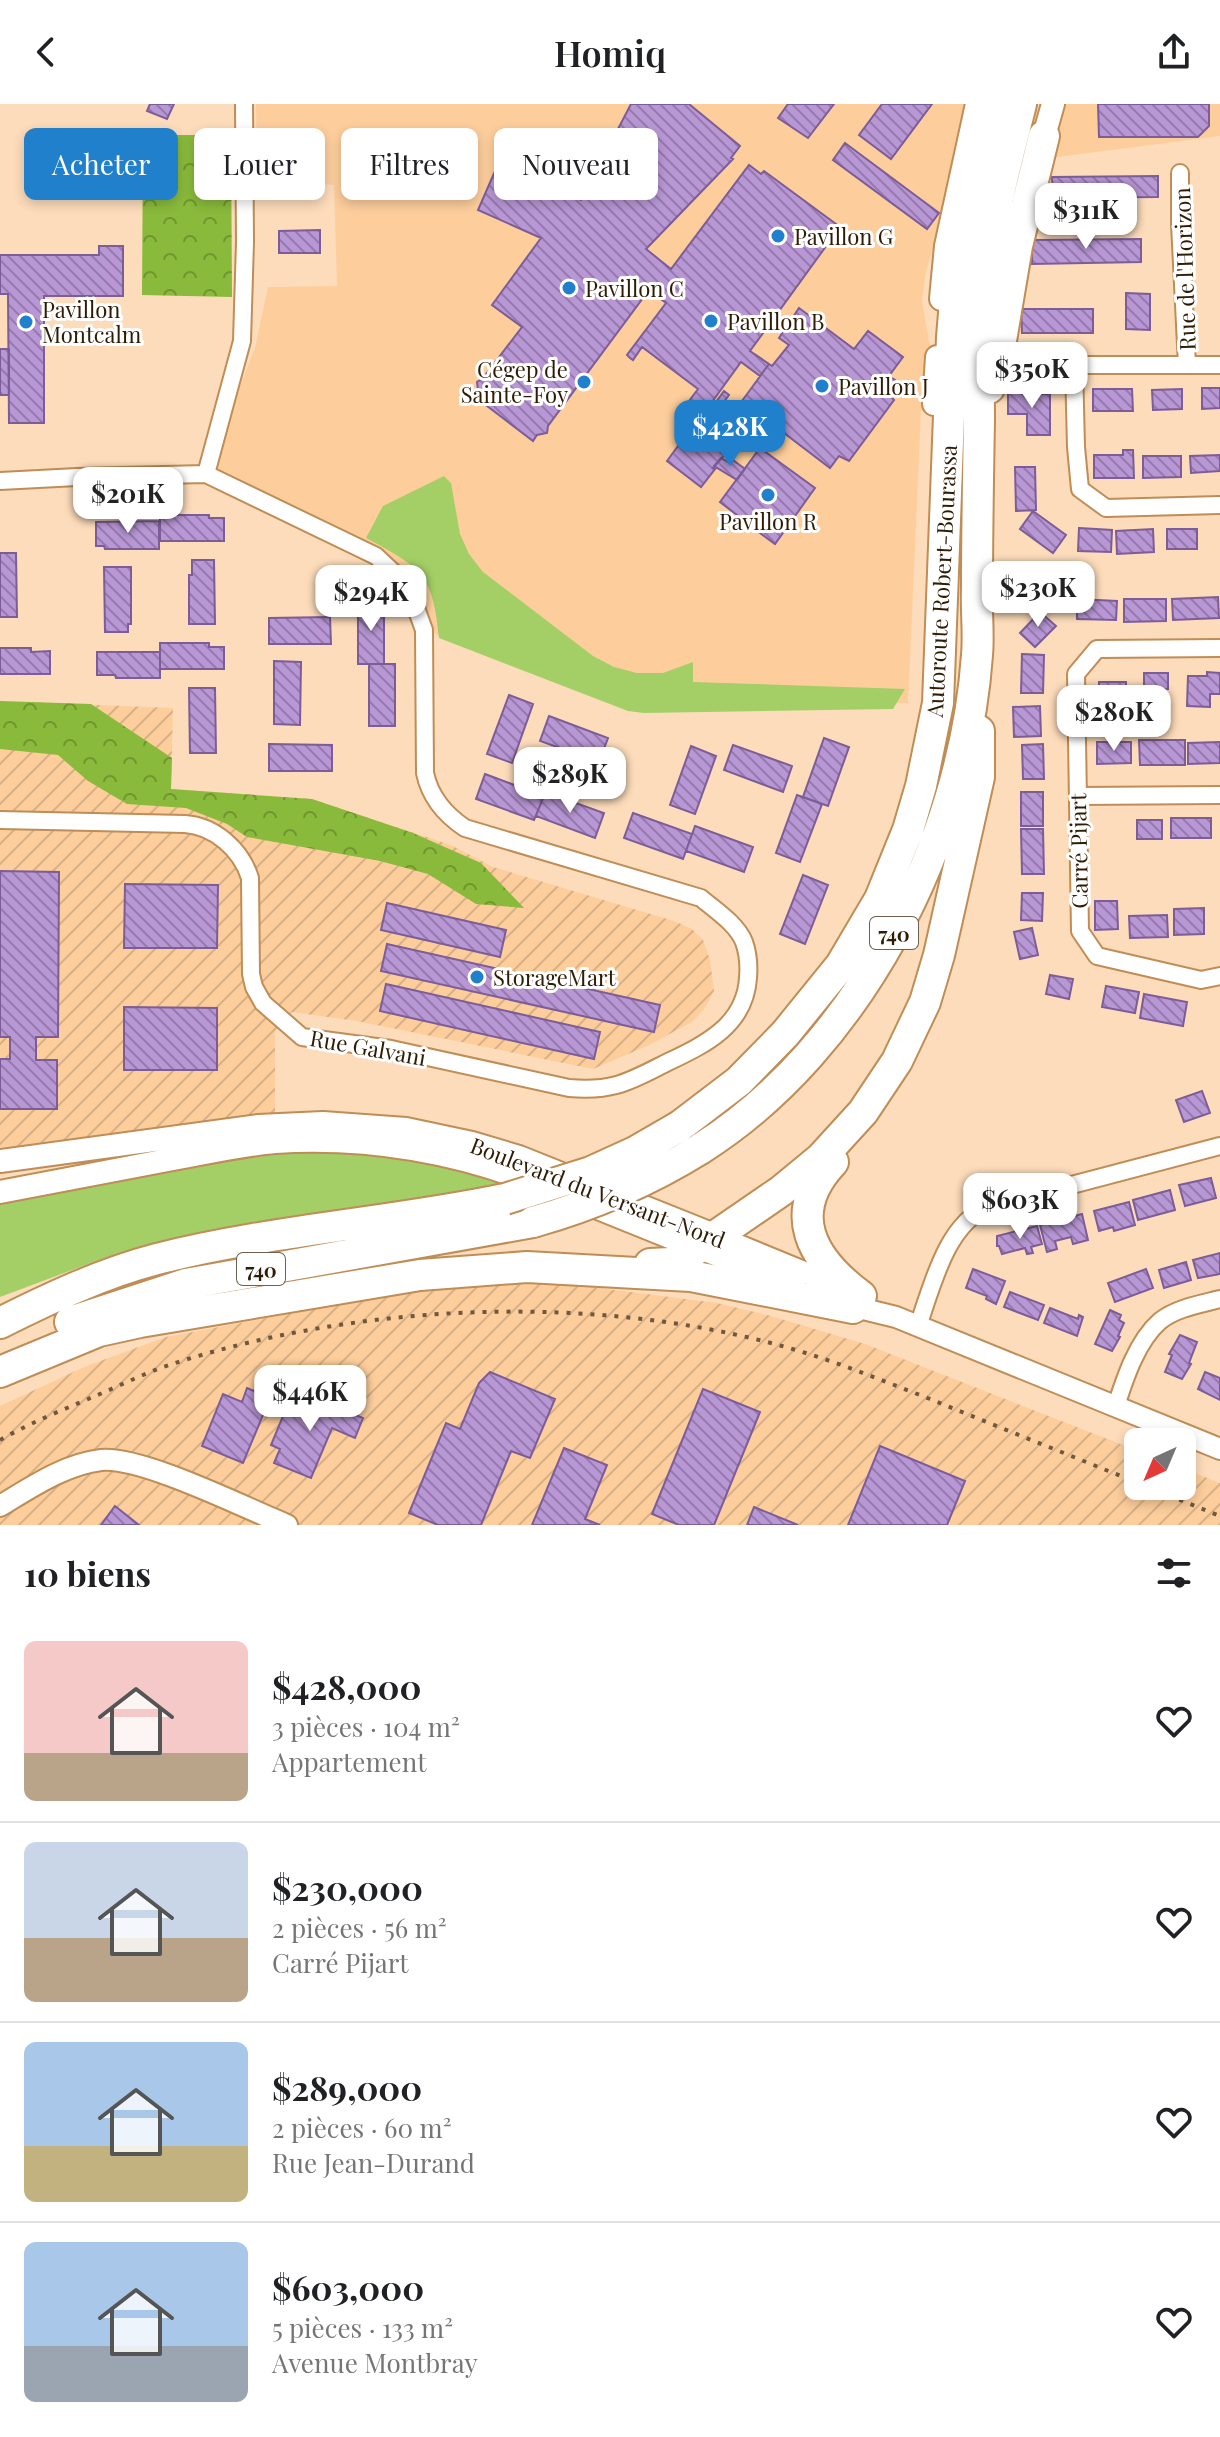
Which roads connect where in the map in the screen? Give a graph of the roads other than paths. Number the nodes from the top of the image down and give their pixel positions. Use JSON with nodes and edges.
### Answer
{"nodes":[{"id":1,"x":244,"y":104,"type":"edge"},
{"id":2,"x":977,"y":104,"type":"edge"},
{"id":3,"x":994,"y":104,"type":"edge"},
{"id":4,"x":1021,"y":104,"type":"edge"},
{"id":5,"x":1053,"y":104,"type":"edge"},
{"id":6,"x":1044,"y":136,"type":"joint"},
{"id":7,"x":1180,"y":173,"type":"dead end"},
{"id":8,"x":1012,"y":365,"type":"dead end"},
{"id":9,"x":1187,"y":365,"type":"junction"},
{"id":10,"x":1220,"y":365,"type":"edge"},
{"id":11,"x":1074,"y":366,"type":"junction"},
{"id":12,"x":934,"y":404,"type":"joint"},
{"id":13,"x":979,"y":420,"type":"junction"},
{"id":14,"x":206,"y":474,"type":"junction"},
{"id":15,"x":0,"y":481,"type":"edge"},
{"id":16,"x":1220,"y":505,"type":"edge"},
{"id":17,"x":942,"y":621,"type":"junction"},
{"id":18,"x":1220,"y":648,"type":"edge"},
{"id":19,"x":977,"y":653,"type":"junction"},
{"id":20,"x":1220,"y":795,"type":"edge"},
{"id":21,"x":1078,"y":796,"type":"junction"},
{"id":22,"x":0,"y":820,"type":"edge"},
{"id":23,"x":1220,"y":976,"type":"edge"},
{"id":24,"x":897,"y":1061,"type":"junction"},
{"id":25,"x":1220,"y":1146,"type":"edge"},
{"id":26,"x":0,"y":1161,"type":"edge"},
{"id":27,"x":0,"y":1192,"type":"edge"},
{"id":28,"x":705,"y":1242,"type":"junction"},
{"id":29,"x":140,"y":1264,"type":"junction"},
{"id":30,"x":564,"y":1268,"type":"junction"},
{"id":31,"x":1220,"y":1299,"type":"edge"},
{"id":32,"x":857,"y":1302,"type":"junction"},
{"id":33,"x":0,"y":1308,"type":"edge"},
{"id":34,"x":0,"y":1323,"type":"edge"},
{"id":35,"x":918,"y":1326,"type":"junction"},
{"id":36,"x":0,"y":1357,"type":"edge"},
{"id":37,"x":0,"y":1372,"type":"edge"},
{"id":38,"x":1116,"y":1406,"type":"junction"},
{"id":39,"x":1220,"y":1449,"type":"edge"},
{"id":40,"x":0,"y":1506,"type":"edge"},
{"id":41,"x":287,"y":1525,"type":"edge"}],
"edges":[{"from":1,"to":14,"type":"street"},
{"from":2,"to":12,"type":"main road"},
{"from":3,"to":17,"type":"highway","name":"Autoroute Robert-Bourassa","number":"740"},
{"from":4,"to":13,"type":"highway","name":"Autoroute Robert-Bourassa","number":"740"},
{"from":5,"to":6,"type":"main road"},
{"from":6,"to":13,"type":"highway"},
{"from":7,"to":9,"type":"street","name":"Rue de l'Horizon"},
{"from":8,"to":11,"type":"street"},
{"from":9,"to":10,"type":"street"},
{"from":9,"to":11,"type":"street"},
{"from":11,"to":16,"type":"street"},
{"from":12,"to":17,"type":"highway"},
{"from":13,"to":19,"type":"highway","name":"Autoroute Robert-Bourassa","number":"740"},
{"from":14,"to":15,"type":"street"},
{"from":14,"to":22,"type":"street","name":"Rue Galvani"},
{"from":17,"to":29,"type":"highway","name":"Autoroute Robert-Bourassa","number":"740","bridge":true},
{"from":18,"to":21,"type":"street","name":"Carré Pijart"},
{"from":19,"to":24,"type":"highway"},
{"from":19,"to":36,"type":"highway","name":"Autoroute Robert-Bourassa","number":"740","bridge":true},
{"from":20,"to":21,"type":"street"},
{"from":21,"to":23,"type":"street","name":"Carré Pijart"},
{"from":24,"to":28,"type":"highway"},
{"from":24,"to":32,"type":"highway"},
{"from":25,"to":35,"type":"street"},
{"from":26,"to":28,"type":"main road","name":"Boulevard du Versant-Nord"},
{"from":27,"to":28,"type":"main road","name":"Boulevard du Versant-Nord"},
{"from":28,"to":30,"type":"highway"},
{"from":28,"to":32,"type":"street","name":"Boulevard du Versant-Nord"},
{"from":29,"to":33,"type":"highway"},
{"from":29,"to":34,"type":"highway","name":"Autoroute Robert-Bourassa","number":"740"},
{"from":30,"to":32,"type":"highway"},
{"from":30,"to":37,"type":"highway"},
{"from":31,"to":38,"type":"street"},
{"from":32,"to":35,"type":"street","name":"Boulevard du Versant-Nord"},
{"from":35,"to":38,"type":"street","name":"Boulevard du Versant-Nord"},
{"from":38,"to":39,"type":"street","name":"Boulevard du Versant-Nord"},
{"from":40,"to":41,"type":"street"}]}
